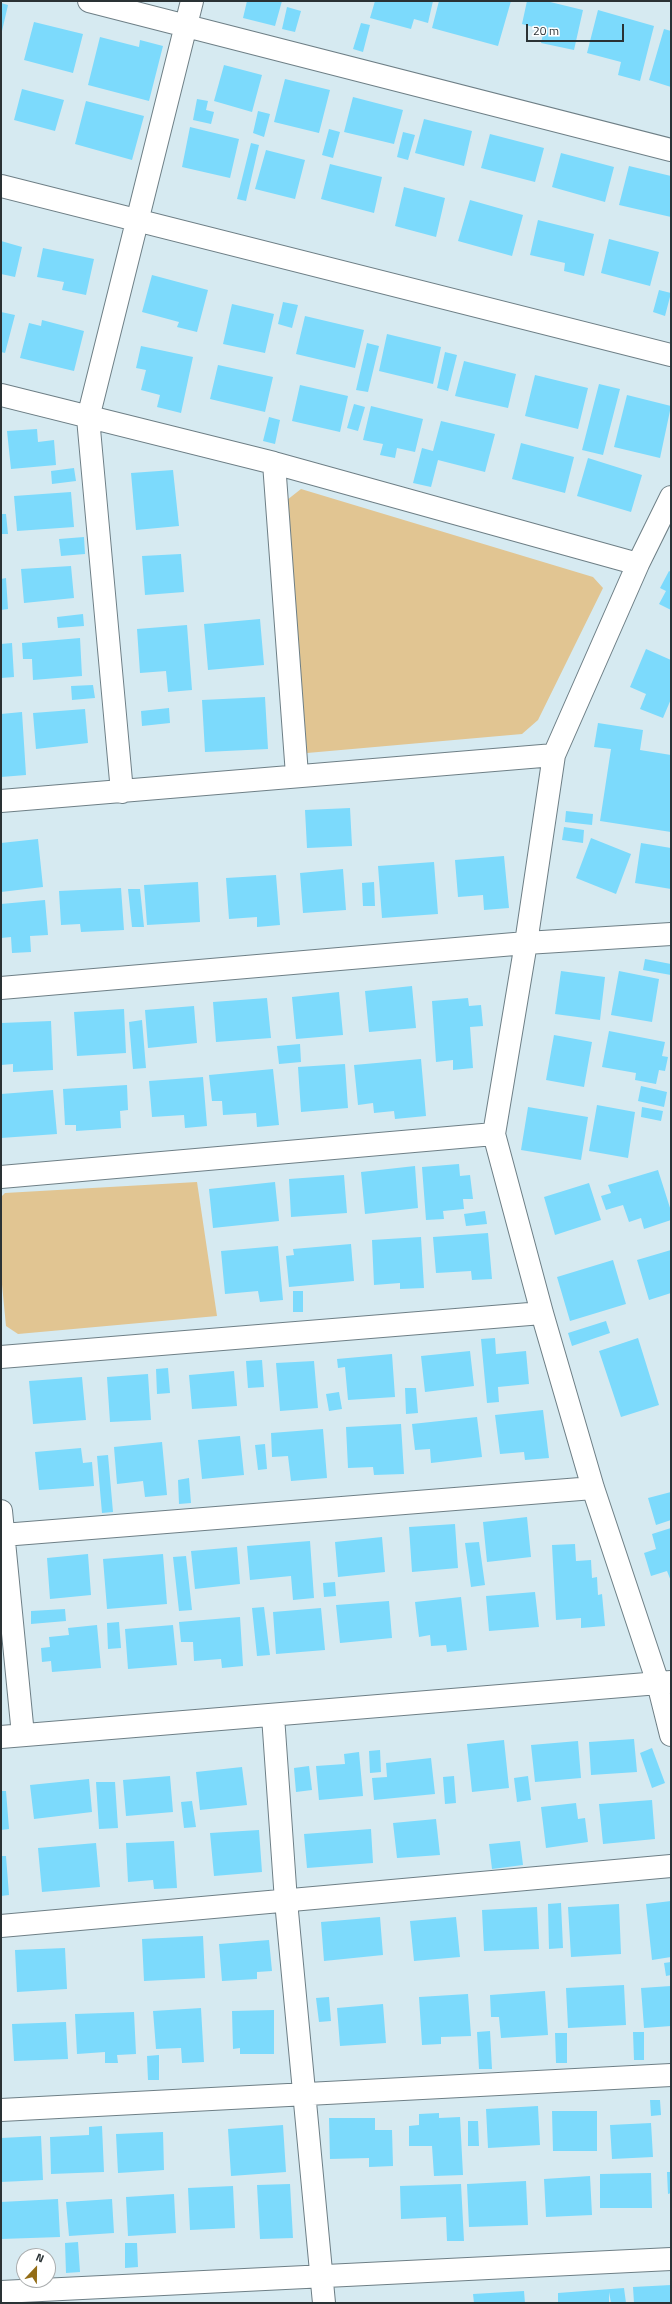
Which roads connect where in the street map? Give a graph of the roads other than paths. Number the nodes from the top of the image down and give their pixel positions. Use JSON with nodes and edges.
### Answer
{"nodes":[{"id":1,"x":89,"y":1,"type":"edge"},
{"id":2,"x":192,"y":1,"type":"edge"},
{"id":3,"x":186,"y":26,"type":"junction"},
{"id":4,"x":671,"y":150,"type":"edge"},
{"id":5,"x":1,"y":186,"type":"edge"},
{"id":6,"x":137,"y":220,"type":"junction"},
{"id":7,"x":671,"y":356,"type":"edge"},
{"id":8,"x":1,"y":396,"type":"edge"},
{"id":9,"x":88,"y":418,"type":"junction"},
{"id":10,"x":274,"y":463,"type":"junction"},
{"id":11,"x":671,"y":497,"type":"edge"},
{"id":12,"x":638,"y":564,"type":"junction"},
{"id":13,"x":554,"y":755,"type":"junction"},
{"id":14,"x":296,"y":775,"type":"junction"},
{"id":15,"x":122,"y":792,"type":"junction"},
{"id":16,"x":1,"y":802,"type":"edge"},
{"id":17,"x":671,"y":934,"type":"edge"},
{"id":18,"x":526,"y":943,"type":"junction"},
{"id":19,"x":1,"y":988,"type":"edge"},
{"id":20,"x":494,"y":1134,"type":"junction"},
{"id":21,"x":1,"y":1177,"type":"edge"},
{"id":22,"x":542,"y":1313,"type":"junction"},
{"id":23,"x":1,"y":1358,"type":"edge"},
{"id":24,"x":594,"y":1488,"type":"junction"},
{"id":25,"x":1,"y":1511,"type":"edge"},
{"id":26,"x":3,"y":1535,"type":"junction"},
{"id":27,"x":664,"y":1682,"type":"edge"},
{"id":28,"x":273,"y":1716,"type":"junction"},
{"id":29,"x":23,"y":1735,"type":"junction"},
{"id":30,"x":671,"y":1735,"type":"edge"},
{"id":31,"x":1,"y":1737,"type":"edge"},
{"id":32,"x":671,"y":1866,"type":"edge"},
{"id":33,"x":286,"y":1902,"type":"junction"},
{"id":34,"x":1,"y":1926,"type":"edge"},
{"id":35,"x":671,"y":2075,"type":"edge"},
{"id":36,"x":306,"y":2093,"type":"junction"},
{"id":37,"x":1,"y":2110,"type":"edge"},
{"id":38,"x":671,"y":2259,"type":"edge"},
{"id":39,"x":322,"y":2276,"type":"junction"},
{"id":40,"x":1,"y":2292,"type":"edge"},
{"id":41,"x":324,"y":2303,"type":"edge"}],
"edges":[{"from":1,"to":3,"type":"street"},
{"from":2,"to":3,"type":"street"},
{"from":3,"to":4,"type":"street"},
{"from":3,"to":6,"type":"street"},
{"from":5,"to":6,"type":"street"},
{"from":6,"to":7,"type":"street"},
{"from":6,"to":9,"type":"street"},
{"from":8,"to":9,"type":"street"},
{"from":9,"to":10,"type":"street"},
{"from":9,"to":15,"type":"street"},
{"from":10,"to":12,"type":"street"},
{"from":10,"to":14,"type":"street"},
{"from":11,"to":12,"type":"street"},
{"from":12,"to":13,"type":"street"},
{"from":13,"to":14,"type":"street"},
{"from":13,"to":18,"type":"street"},
{"from":14,"to":15,"type":"street"},
{"from":15,"to":16,"type":"street"},
{"from":17,"to":18,"type":"street"},
{"from":18,"to":19,"type":"street"},
{"from":18,"to":20,"type":"street"},
{"from":20,"to":21,"type":"street"},
{"from":20,"to":22,"type":"street"},
{"from":22,"to":23,"type":"street"},
{"from":22,"to":24,"type":"street"},
{"from":24,"to":26,"type":"street"},
{"from":24,"to":27,"type":"street"},
{"from":25,"to":26,"type":"street"},
{"from":26,"to":29,"type":"street"},
{"from":27,"to":28,"type":"street"},
{"from":27,"to":30,"type":"street"},
{"from":28,"to":29,"type":"street"},
{"from":28,"to":33,"type":"street"},
{"from":29,"to":31,"type":"street"},
{"from":32,"to":33,"type":"street"},
{"from":33,"to":34,"type":"street"},
{"from":33,"to":36,"type":"street"},
{"from":35,"to":36,"type":"street"},
{"from":36,"to":37,"type":"street"},
{"from":36,"to":39,"type":"street"},
{"from":38,"to":39,"type":"street"},
{"from":39,"to":40,"type":"street"},
{"from":39,"to":41,"type":"street"}]}
